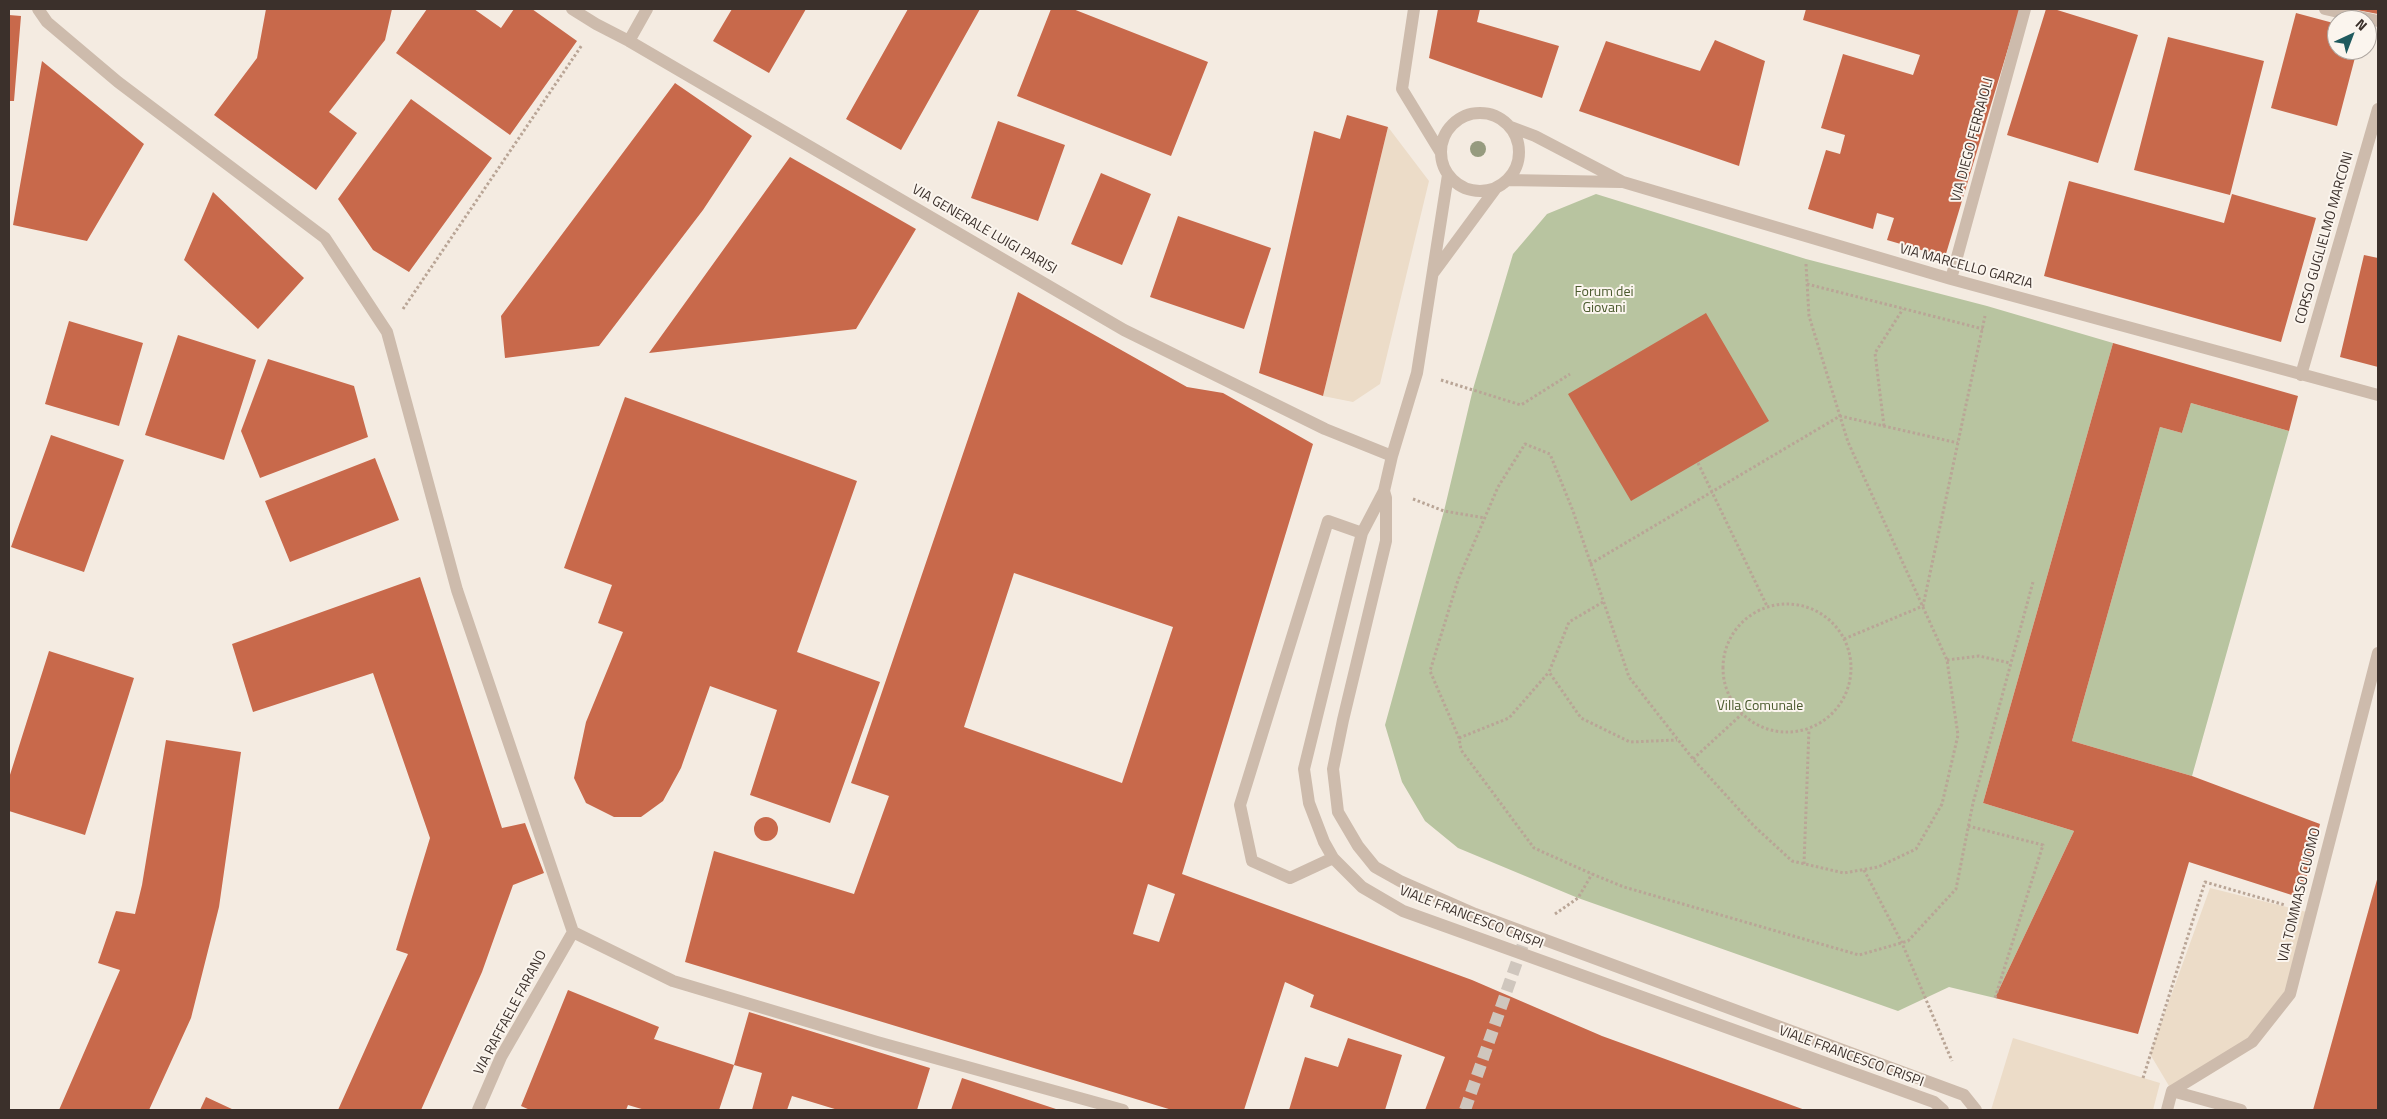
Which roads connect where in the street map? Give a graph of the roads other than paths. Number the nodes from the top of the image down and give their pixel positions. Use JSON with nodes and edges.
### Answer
{"nodes":[{"id":1,"x":38,"y":9,"type":"edge"},
{"id":2,"x":572,"y":9,"type":"edge"},
{"id":3,"x":648,"y":9,"type":"edge"},
{"id":4,"x":1414,"y":9,"type":"edge"},
{"id":5,"x":2025,"y":9,"type":"edge"},
{"id":6,"x":2325,"y":9,"type":"edge"},
{"id":7,"x":2378,"y":21,"type":"edge"},
{"id":8,"x":630,"y":41,"type":"junction"},
{"id":9,"x":2378,"y":109,"type":"edge"},
{"id":10,"x":1511,"y":128,"type":"junction"},
{"id":11,"x":1441,"y":153,"type":"junction"},
{"id":12,"x":1448,"y":175,"type":"junction"},
{"id":13,"x":1507,"y":180,"type":"junction"},
{"id":14,"x":1623,"y":182,"type":"junction"},
{"id":15,"x":1496,"y":188,"type":"junction"},
{"id":16,"x":1433,"y":274,"type":"junction"},
{"id":17,"x":1951,"y":279,"type":"junction"},
{"id":18,"x":2301,"y":375,"type":"junction"},
{"id":19,"x":2378,"y":395,"type":"edge"},
{"id":20,"x":1392,"y":456,"type":"junction"},
{"id":21,"x":1384,"y":491,"type":"junction"},
{"id":22,"x":1362,"y":533,"type":"junction"},
{"id":23,"x":2378,"y":653,"type":"edge"},
{"id":24,"x":1333,"y":858,"type":"junction"},
{"id":25,"x":573,"y":932,"type":"junction"},
{"id":26,"x":2172,"y":1091,"type":"junction"},
{"id":27,"x":478,"y":1110,"type":"edge"},
{"id":28,"x":1123,"y":1110,"type":"edge"},
{"id":29,"x":1943,"y":1110,"type":"edge"},
{"id":30,"x":1976,"y":1110,"type":"edge"},
{"id":31,"x":2167,"y":1110,"type":"edge"},
{"id":32,"x":2241,"y":1110,"type":"edge"}],
"edges":[{"from":1,"to":25,"type":"street"},
{"from":2,"to":8,"type":"street","name":"VIA GENERALE LUIGI PARISI"},
{"from":3,"to":8,"type":"street"},
{"from":4,"to":11,"type":"street","name":"VIALE FRANCESCO CRISPI"},
{"from":5,"to":17,"type":"street","name":"VIA DIEGO FERRAIOLI"},
{"from":6,"to":7,"type":"street"},
{"from":8,"to":20,"type":"street","name":"VIA GENERALE LUIGI PARISI"},
{"from":9,"to":18,"type":"street","name":"CORSO GUGLIELMO MARCONI"},
{"from":10,"to":11,"type":"street"},
{"from":10,"to":13,"type":"street","name":"VIALE FRANCESCO CRISPI"},
{"from":10,"to":14,"type":"street"},
{"from":11,"to":12,"type":"street","name":"VIALE FRANCESCO CRISPI"},
{"from":12,"to":15,"type":"street"},
{"from":12,"to":16,"type":"street","name":"VIALE FRANCESCO CRISPI"},
{"from":13,"to":14,"type":"street"},
{"from":13,"to":15,"type":"street","name":"VIALE FRANCESCO CRISPI"},
{"from":14,"to":17,"type":"street","name":"VIA MARCELLO GARZIA"},
{"from":15,"to":16,"type":"street","name":"VIALE FRANCESCO CRISPI"},
{"from":16,"to":20,"type":"street","name":"VIALE FRANCESCO CRISPI"},
{"from":17,"to":18,"type":"street","name":"VIA MARCELLO GARZIA"},
{"from":18,"to":19,"type":"street","name":"VIA MARCELLO GARZIA"},
{"from":20,"to":21,"type":"street","name":"VIALE FRANCESCO CRISPI"},
{"from":21,"to":22,"type":"street","name":"VIALE FRANCESCO CRISPI"},
{"from":21,"to":30,"type":"street","name":"VIALE FRANCESCO CRISPI"},
{"from":22,"to":24,"type":"street","name":"VIALE FRANCESCO CRISPI"},
{"from":22,"to":24,"type":"street"},
{"from":23,"to":26,"type":"street","name":"VIA TOMMASO CUOMO"},
{"from":24,"to":29,"type":"street","name":"VIALE FRANCESCO CRISPI"},
{"from":25,"to":27,"type":"street","name":"VIA RAFFAELE FARANO"},
{"from":25,"to":28,"type":"street"},
{"from":26,"to":31,"type":"street"},
{"from":26,"to":32,"type":"street"}]}
